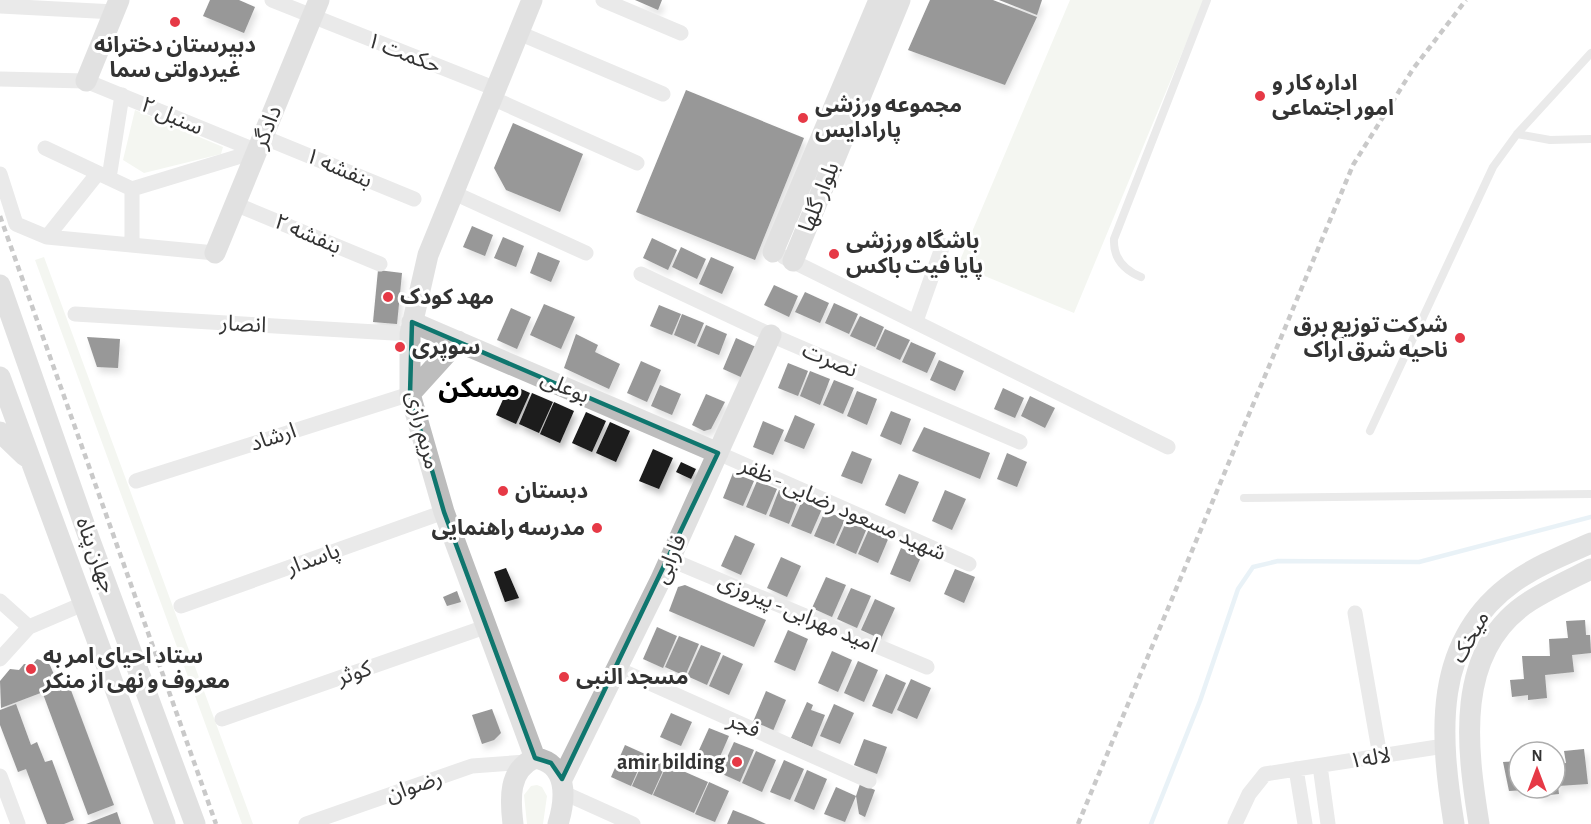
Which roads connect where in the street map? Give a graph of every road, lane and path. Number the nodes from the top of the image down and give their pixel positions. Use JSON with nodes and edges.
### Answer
{"nodes":[{"id":1,"x":272,"y":0,"type":"edge"},
{"id":2,"x":531,"y":0,"type":"edge"},
{"id":3,"x":603,"y":0,"type":"edge"},
{"id":4,"x":1207,"y":0,"type":"edge"},
{"id":5,"x":889,"y":2,"type":"edge"},
{"id":6,"x":0,"y":6,"type":"edge"},
{"id":7,"x":117,"y":6,"type":"edge"},
{"id":8,"x":315,"y":8,"type":"edge"},
{"id":9,"x":519,"y":33,"type":"junction"},
{"id":10,"x":681,"y":33,"type":"dead end"},
{"id":11,"x":1591,"y":53,"type":"edge"},
{"id":12,"x":0,"y":79,"type":"edge"},
{"id":13,"x":87,"y":81,"type":"junction"},
{"id":14,"x":494,"y":94,"type":"junction"},
{"id":15,"x":663,"y":94,"type":"dead end"},
{"id":16,"x":122,"y":95,"type":"junction"},
{"id":17,"x":1517,"y":134,"type":"junction"},
{"id":18,"x":1591,"y":139,"type":"edge"},
{"id":19,"x":260,"y":144,"type":"junction"},
{"id":20,"x":45,"y":148,"type":"dead end"},
{"id":21,"x":637,"y":163,"type":"dead end"},
{"id":22,"x":0,"y":174,"type":"edge"},
{"id":23,"x":103,"y":175,"type":"junction"},
{"id":24,"x":132,"y":189,"type":"junction"},
{"id":25,"x":454,"y":193,"type":"junction"},
{"id":26,"x":414,"y":199,"type":"dead end"},
{"id":27,"x":236,"y":204,"type":"junction"},
{"id":28,"x":47,"y":237,"type":"junction"},
{"id":29,"x":132,"y":245,"type":"junction"},
{"id":30,"x":943,"y":245,"type":"dead end"},
{"id":31,"x":215,"y":253,"type":"joint"},
{"id":32,"x":586,"y":253,"type":"dead end"},
{"id":33,"x":783,"y":256,"type":"joint"},
{"id":34,"x":380,"y":264,"type":"dead end"},
{"id":35,"x":641,"y":274,"type":"dead end"},
{"id":36,"x":1141,"y":277,"type":"dead end"},
{"id":37,"x":0,"y":285,"type":"edge"},
{"id":38,"x":75,"y":314,"type":"dead end"},
{"id":39,"x":916,"y":321,"type":"junction"},
{"id":40,"x":411,"y":328,"type":"junction"},
{"id":41,"x":771,"y":335,"type":"junction"},
{"id":42,"x":458,"y":341,"type":"junction"},
{"id":43,"x":0,"y":377,"type":"edge"},
{"id":44,"x":410,"y":394,"type":"junction"},
{"id":45,"x":1370,"y":431,"type":"dead end"},
{"id":46,"x":0,"y":432,"type":"edge"},
{"id":47,"x":1020,"y":442,"type":"dead end"},
{"id":48,"x":1168,"y":447,"type":"dead end"},
{"id":49,"x":718,"y":453,"type":"junction"},
{"id":50,"x":30,"y":461,"type":"junction"},
{"id":51,"x":136,"y":481,"type":"dead end"},
{"id":52,"x":1591,"y":494,"type":"edge"},
{"id":53,"x":1244,"y":498,"type":"dead end"},
{"id":54,"x":444,"y":512,"type":"junction"},
{"id":55,"x":1591,"y":543,"type":"edge"},
{"id":56,"x":669,"y":559,"type":"junction"},
{"id":57,"x":969,"y":564,"type":"dead end"},
{"id":58,"x":1591,"y":569,"type":"edge"},
{"id":59,"x":0,"y":601,"type":"edge"},
{"id":60,"x":83,"y":604,"type":"junction"},
{"id":61,"x":181,"y":606,"type":"dead end"},
{"id":62,"x":1355,"y":613,"type":"dead end"},
{"id":63,"x":29,"y":627,"type":"junction"},
{"id":64,"x":485,"y":627,"type":"junction"},
{"id":65,"x":0,"y":659,"type":"edge"},
{"id":66,"x":927,"y":667,"type":"dead end"},
{"id":67,"x":618,"y":669,"type":"junction"},
{"id":68,"x":222,"y":719,"type":"dead end"},
{"id":69,"x":1444,"y":746,"type":"junction"},
{"id":70,"x":1380,"y":756,"type":"junction"},
{"id":71,"x":530,"y":760,"type":"junction"},
{"id":72,"x":1320,"y":766,"type":"junction"},
{"id":73,"x":1296,"y":769,"type":"junction"},
{"id":74,"x":0,"y":776,"type":"edge"},
{"id":75,"x":869,"y":781,"type":"dead end"},
{"id":76,"x":563,"y":786,"type":"junction"},
{"id":77,"x":1484,"y":823,"type":"edge"},
{"id":78,"x":18,"y":824,"type":"edge"},
{"id":79,"x":165,"y":824,"type":"edge"},
{"id":80,"x":195,"y":824,"type":"edge"},
{"id":81,"x":306,"y":824,"type":"edge"},
{"id":82,"x":513,"y":824,"type":"edge"},
{"id":83,"x":558,"y":824,"type":"edge"},
{"id":84,"x":633,"y":824,"type":"edge"},
{"id":85,"x":1234,"y":824,"type":"edge"},
{"id":86,"x":1305,"y":824,"type":"edge"},
{"id":87,"x":1328,"y":824,"type":"edge"},
{"id":88,"x":1454,"y":824,"type":"edge"}],
"edges":[{"from":1,"to":8,"type":"street","name":"حکمت ۱"},
{"from":2,"to":9,"type":"street","name":"مریم رازی"},
{"from":3,"to":10,"type":"street"},
{"from":4,"to":36,"type":"lane"},
{"from":5,"to":33,"type":"street","name":"بلوار گلها"},
{"from":6,"to":7,"type":"street"},
{"from":7,"to":13,"type":"street"},
{"from":8,"to":14,"type":"street","name":"حکمت ۱"},
{"from":8,"to":19,"type":"street","name":"دادگر"},
{"from":9,"to":14,"type":"street","name":"مریم رازی"},
{"from":9,"to":15,"type":"street"},
{"from":11,"to":17,"type":"lane"},
{"from":12,"to":13,"type":"street"},
{"from":13,"to":16,"type":"street","name":"سنبل ۲"},
{"from":14,"to":21,"type":"street","name":"حکمت ۱"},
{"from":14,"to":25,"type":"street","name":"مریم رازی"},
{"from":16,"to":19,"type":"street","name":"سنبل ۲"},
{"from":16,"to":23,"type":"street"},
{"from":17,"to":18,"type":"lane"},
{"from":17,"to":45,"type":"lane"},
{"from":19,"to":24,"type":"street"},
{"from":19,"to":26,"type":"street","name":"بنفشه ۱"},
{"from":19,"to":27,"type":"street","name":"دادگر"},
{"from":20,"to":23,"type":"street"},
{"from":22,"to":28,"type":"street"},
{"from":23,"to":24,"type":"street"},
{"from":23,"to":28,"type":"street"},
{"from":24,"to":29,"type":"street"},
{"from":25,"to":32,"type":"street"},
{"from":25,"to":40,"type":"street","name":"مریم رازی"},
{"from":27,"to":31,"type":"street","name":"دادگر"},
{"from":27,"to":34,"type":"street","name":"بنفشه ۲"},
{"from":28,"to":29,"type":"street"},
{"from":29,"to":31,"type":"street"},
{"from":30,"to":39,"type":"street"},
{"from":33,"to":39,"type":"street"},
{"from":35,"to":41,"type":"street","name":"نصرت"},
{"from":37,"to":80,"type":"street","name":"جهان پناه"},
{"from":38,"to":40,"type":"street","name":"انصار"},
{"from":39,"to":48,"type":"street"},
{"from":40,"to":42,"type":"street","name":"بوعلی"},
{"from":40,"to":44,"type":"street","name":"مریم رازی"},
{"from":41,"to":47,"type":"street","name":"نصرت"},
{"from":41,"to":49,"type":"street","name":"فارابی"},
{"from":42,"to":44,"type":"street"},
{"from":42,"to":49,"type":"street","name":"بوعلی"},
{"from":43,"to":50,"type":"street","name":"جهان پناه"},
{"from":44,"to":51,"type":"street","name":"ارشاد"},
{"from":44,"to":54,"type":"street","name":"مریم رازی"},
{"from":46,"to":50,"type":"street"},
{"from":49,"to":56,"type":"street","name":"فارابی"},
{"from":49,"to":57,"type":"street","name":"شهید مسعود رضایی - ظفر"},
{"from":50,"to":60,"type":"street","name":"جهان پناه"},
{"from":52,"to":53,"type":"lane"},
{"from":54,"to":61,"type":"street","name":"پاسدار"},
{"from":54,"to":64,"type":"street","name":"مریم رازی"},
{"from":55,"to":69,"type":"street","name":"میخک"},
{"from":56,"to":66,"type":"street","name":"امید مهرابی - پیروزی"},
{"from":56,"to":67,"type":"street","name":"فارابی"},
{"from":58,"to":77,"type":"street","name":"میخک"},
{"from":59,"to":63,"type":"street"},
{"from":60,"to":63,"type":"street"},
{"from":60,"to":79,"type":"street","name":"جهان پناه"},
{"from":62,"to":70,"type":"street"},
{"from":63,"to":65,"type":"street"},
{"from":64,"to":68,"type":"street","name":"کوثر"},
{"from":64,"to":71,"type":"street","name":"مریم رازی"},
{"from":67,"to":75,"type":"street","name":"فجر"},
{"from":67,"to":76,"type":"street","name":"فارابی"},
{"from":69,"to":70,"type":"street","name":"لاله۱"},
{"from":69,"to":88,"type":"street","name":"میخک"},
{"from":70,"to":72,"type":"street","name":"لاله۱"},
{"from":71,"to":76,"type":"street"},
{"from":71,"to":81,"type":"street","name":"رضوان"},
{"from":71,"to":82,"type":"street"},
{"from":72,"to":73,"type":"street","name":"لاله۱"},
{"from":72,"to":87,"type":"street"},
{"from":73,"to":85,"type":"street","name":"لاله۱"},
{"from":73,"to":86,"type":"street"},
{"from":74,"to":78,"type":"street"},
{"from":76,"to":83,"type":"street","name":"فارابی"},
{"from":76,"to":84,"type":"street"}]}
